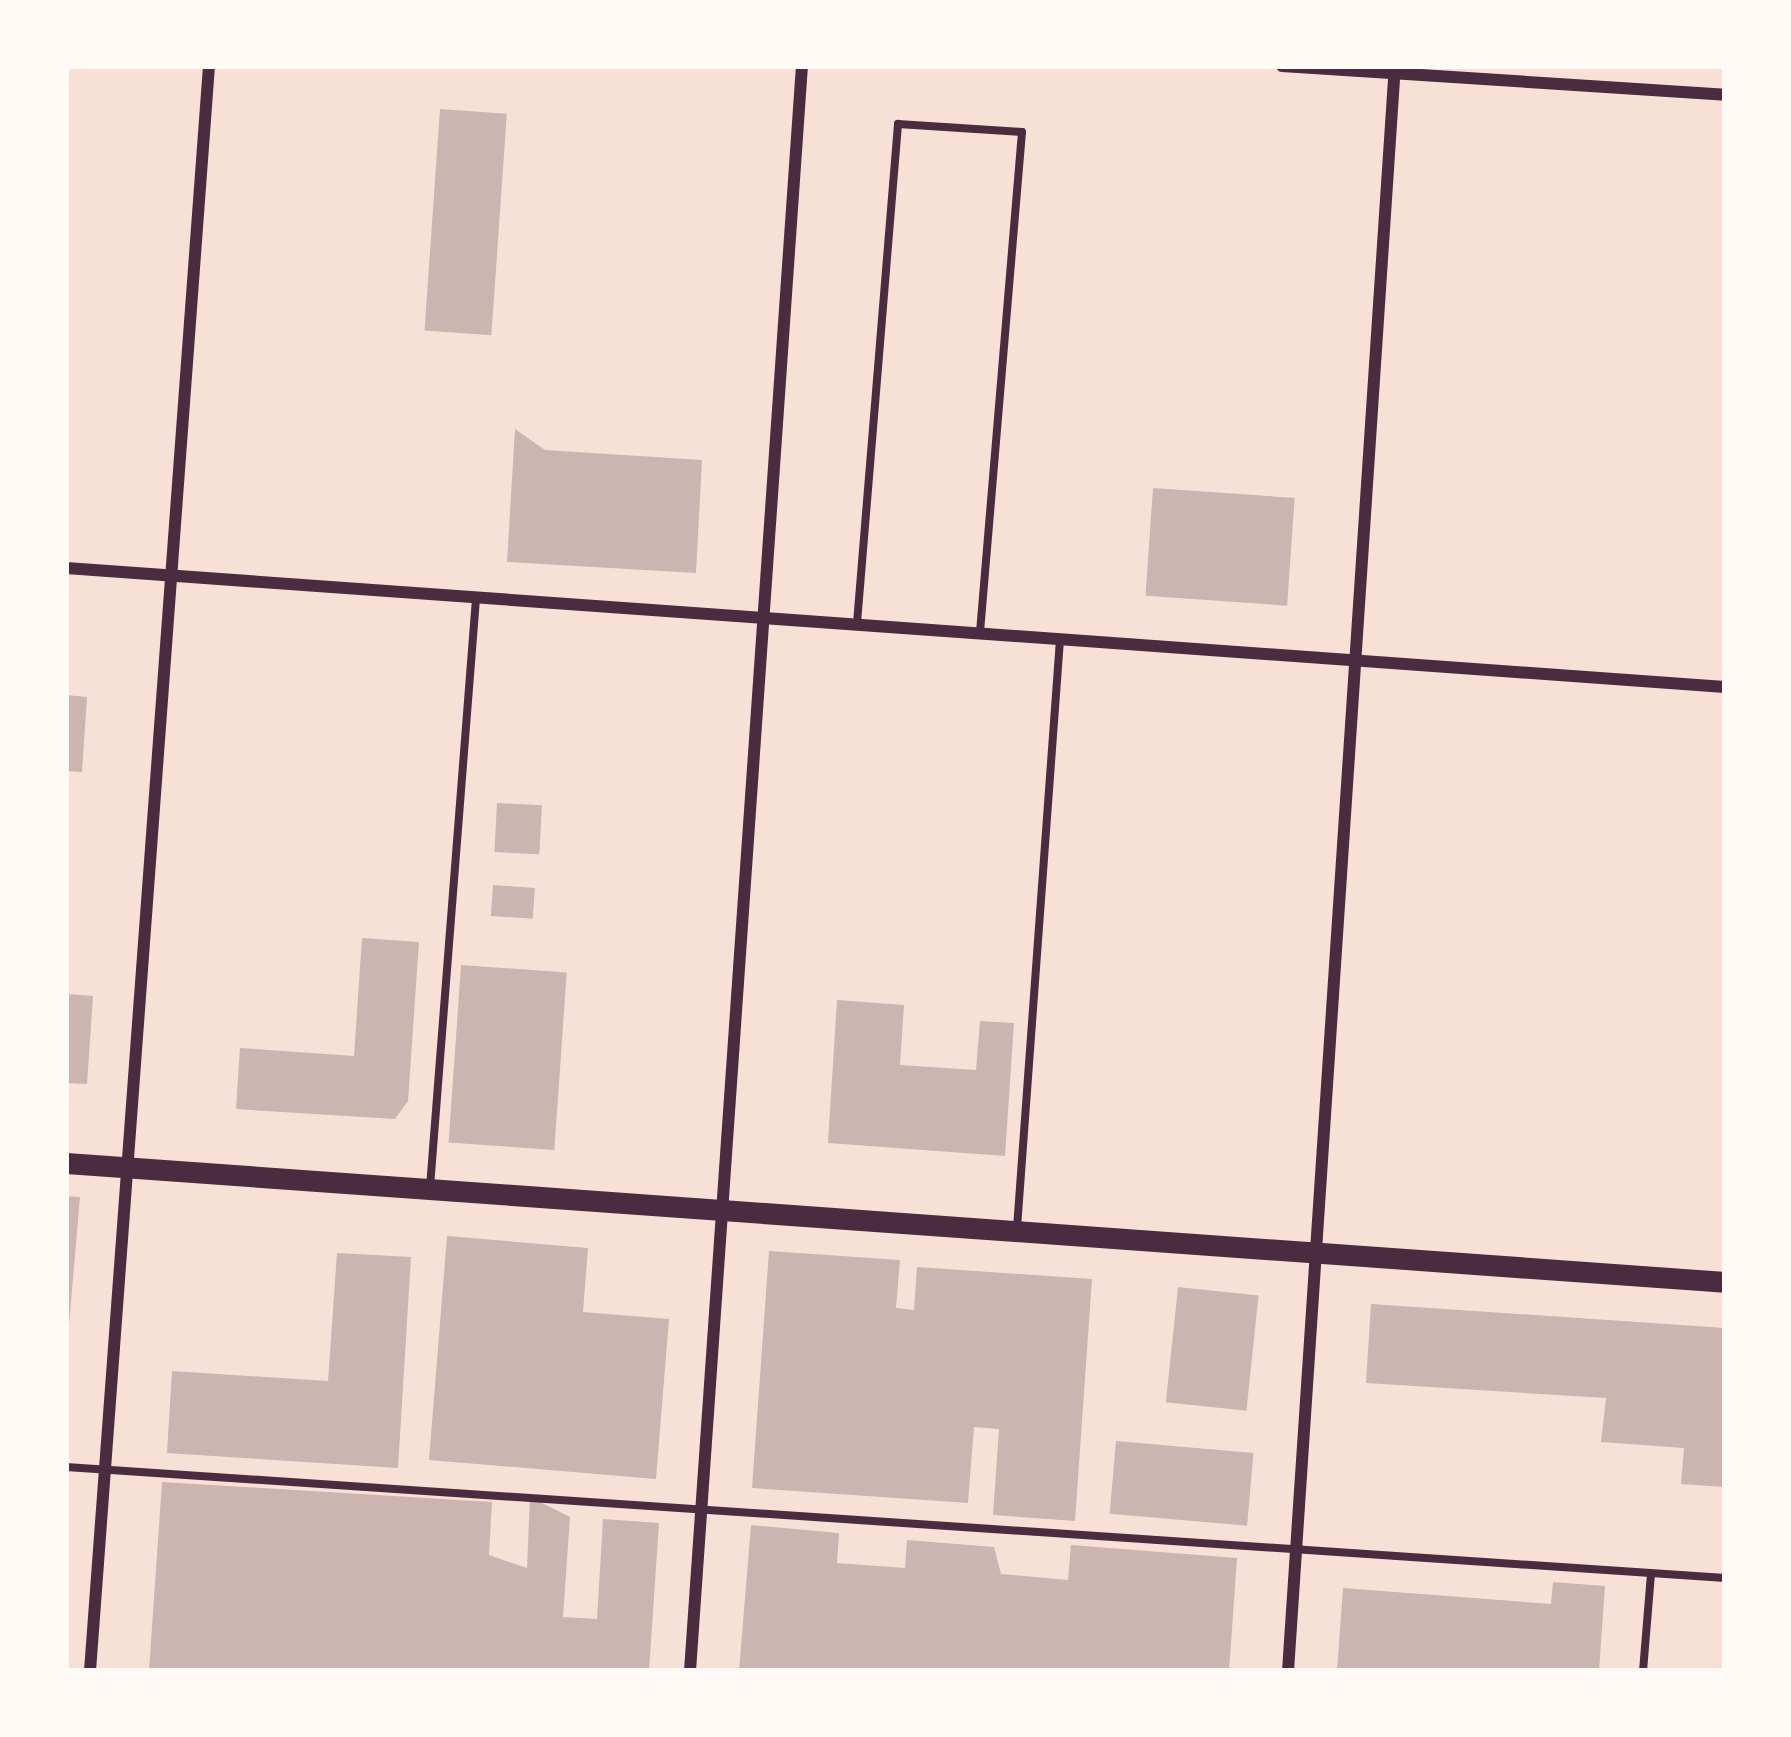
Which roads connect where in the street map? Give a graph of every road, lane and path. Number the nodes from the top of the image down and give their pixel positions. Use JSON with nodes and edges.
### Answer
{"nodes":[{"id":1,"x":208,"y":66,"type":"edge"},
{"id":2,"x":802,"y":66,"type":"edge"},
{"id":3,"x":1282,"y":66,"type":"edge"},
{"id":4,"x":1395,"y":70,"type":"edge"},
{"id":5,"x":1725,"y":95,"type":"edge"},
{"id":6,"x":66,"y":568,"type":"edge"},
{"id":7,"x":170,"y":574,"type":"junction"},
{"id":8,"x":476,"y":596,"type":"junction"},
{"id":9,"x":762,"y":617,"type":"junction"},
{"id":10,"x":857,"y":623,"type":"junction"},
{"id":11,"x":980,"y":632,"type":"junction"},
{"id":12,"x":1060,"y":638,"type":"junction"},
{"id":13,"x":1355,"y":660,"type":"junction"},
{"id":14,"x":1725,"y":687,"type":"edge"},
{"id":15,"x":66,"y":1162,"type":"edge"},
{"id":16,"x":128,"y":1167,"type":"junction"},
{"id":17,"x":430,"y":1192,"type":"junction"},
{"id":18,"x":721,"y":1212,"type":"junction"},
{"id":19,"x":1017,"y":1232,"type":"junction"},
{"id":20,"x":1315,"y":1253,"type":"junction"},
{"id":21,"x":1725,"y":1282,"type":"edge"},
{"id":22,"x":66,"y":1467,"type":"edge"},
{"id":23,"x":106,"y":1470,"type":"junction"},
{"id":24,"x":701,"y":1509,"type":"junction"},
{"id":25,"x":1296,"y":1549,"type":"junction"},
{"id":26,"x":1651,"y":1573,"type":"junction"},
{"id":27,"x":1725,"y":1578,"type":"edge"},
{"id":28,"x":90,"y":1671,"type":"edge"},
{"id":29,"x":690,"y":1671,"type":"edge"},
{"id":30,"x":1288,"y":1671,"type":"edge"},
{"id":31,"x":1642,"y":1671,"type":"edge"}],
"edges":[{"from":1,"to":7,"type":"street"},
{"from":2,"to":9,"type":"street"},
{"from":3,"to":4,"type":"street"},
{"from":4,"to":5,"type":"street"},
{"from":4,"to":13,"type":"street"},
{"from":6,"to":7,"type":"street"},
{"from":7,"to":8,"type":"street"},
{"from":7,"to":16,"type":"street"},
{"from":8,"to":9,"type":"street"},
{"from":8,"to":17,"type":"lane"},
{"from":9,"to":10,"type":"street"},
{"from":9,"to":18,"type":"street"},
{"from":10,"to":11,"type":"street"},
{"from":10,"to":11,"type":"lane"},
{"from":11,"to":12,"type":"street"},
{"from":12,"to":13,"type":"street"},
{"from":12,"to":19,"type":"lane"},
{"from":13,"to":14,"type":"street"},
{"from":13,"to":20,"type":"street"},
{"from":15,"to":16,"type":"main road"},
{"from":16,"to":17,"type":"main road"},
{"from":16,"to":23,"type":"street"},
{"from":17,"to":18,"type":"main road"},
{"from":18,"to":19,"type":"main road"},
{"from":18,"to":24,"type":"street"},
{"from":19,"to":20,"type":"main road"},
{"from":20,"to":21,"type":"main road"},
{"from":20,"to":25,"type":"street"},
{"from":22,"to":23,"type":"lane"},
{"from":23,"to":24,"type":"lane"},
{"from":23,"to":28,"type":"street"},
{"from":24,"to":25,"type":"lane"},
{"from":24,"to":29,"type":"street"},
{"from":25,"to":26,"type":"lane"},
{"from":25,"to":30,"type":"street"},
{"from":26,"to":27,"type":"lane"},
{"from":26,"to":31,"type":"lane"}]}
